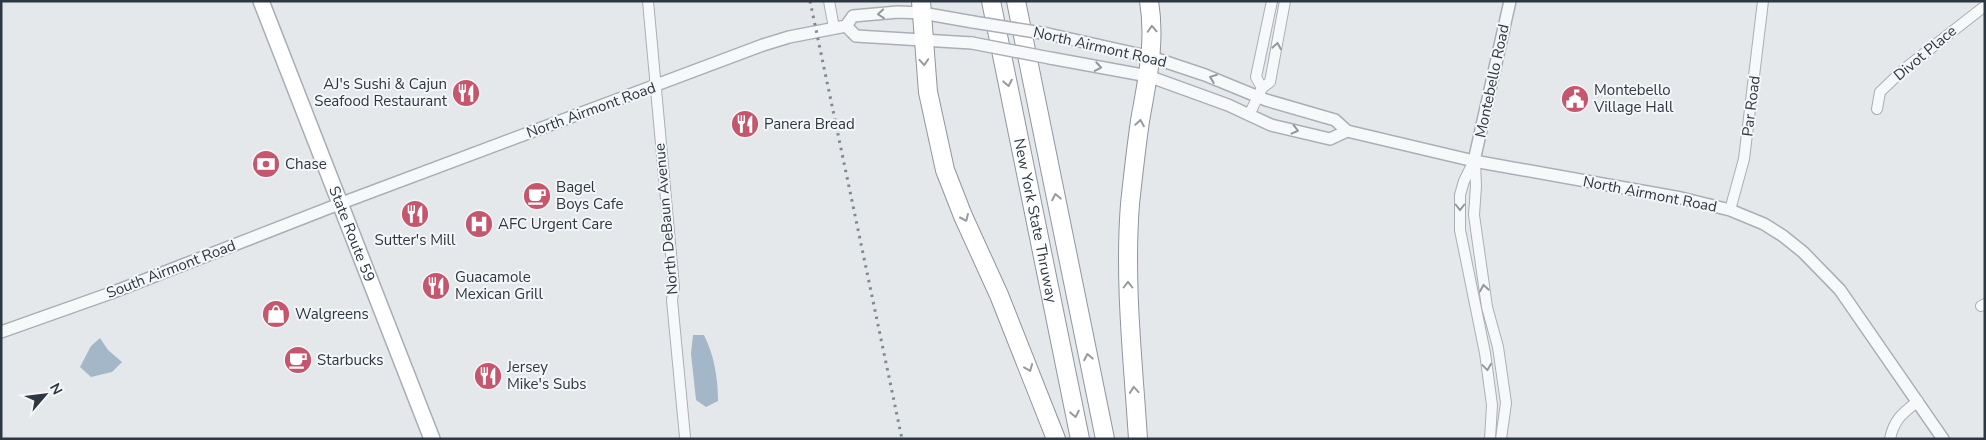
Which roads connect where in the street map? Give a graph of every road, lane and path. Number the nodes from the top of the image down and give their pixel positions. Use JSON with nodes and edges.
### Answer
{"nodes":[{"id":1,"x":261,"y":1,"type":"edge"},
{"id":2,"x":648,"y":1,"type":"edge"},
{"id":3,"x":829,"y":1,"type":"edge"},
{"id":4,"x":991,"y":1,"type":"edge"},
{"id":5,"x":1016,"y":1,"type":"edge"},
{"id":6,"x":1149,"y":1,"type":"edge"},
{"id":7,"x":1272,"y":1,"type":"edge"},
{"id":8,"x":1285,"y":1,"type":"edge"},
{"id":9,"x":1510,"y":1,"type":"edge"},
{"id":10,"x":1763,"y":1,"type":"edge"},
{"id":11,"x":1985,"y":6,"type":"edge"},
{"id":12,"x":921,"y":7,"type":"edge"},
{"id":13,"x":840,"y":27,"type":"junction"},
{"id":14,"x":923,"y":39,"type":"junction"},
{"id":15,"x":1151,"y":57,"type":"junction"},
{"id":16,"x":1148,"y":76,"type":"junction"},
{"id":17,"x":655,"y":86,"type":"junction"},
{"id":18,"x":1260,"y":92,"type":"junction"},
{"id":19,"x":1877,"y":109,"type":"dead end"},
{"id":20,"x":1249,"y":115,"type":"junction"},
{"id":21,"x":1347,"y":131,"type":"junction"},
{"id":22,"x":1474,"y":161,"type":"junction"},
{"id":23,"x":339,"y":204,"type":"junction"},
{"id":24,"x":1730,"y":210,"type":"junction"},
{"id":25,"x":1487,"y":307,"type":"junction"},
{"id":26,"x":1476,"y":310,"type":"junction"},
{"id":27,"x":1,"y":332,"type":"edge"},
{"id":28,"x":1918,"y":401,"type":"junction"},
{"id":29,"x":1492,"y":402,"type":"junction"},
{"id":30,"x":1506,"y":403,"type":"junction"},
{"id":31,"x":685,"y":437,"type":"dead end"},
{"id":32,"x":432,"y":439,"type":"edge"},
{"id":33,"x":1056,"y":439,"type":"edge"},
{"id":34,"x":1080,"y":439,"type":"edge"},
{"id":35,"x":1105,"y":439,"type":"edge"},
{"id":36,"x":1138,"y":439,"type":"edge"},
{"id":37,"x":1490,"y":439,"type":"edge"},
{"id":38,"x":1501,"y":439,"type":"edge"},
{"id":39,"x":1890,"y":439,"type":"edge"},
{"id":40,"x":1943,"y":439,"type":"edge"}],
"edges":[{"from":1,"to":23,"type":"main road","name":"State Route 59"},
{"from":2,"to":17,"type":"street","name":"North DeBaun Avenue"},
{"from":3,"to":13,"type":"street"},
{"from":4,"to":34,"type":"highway","name":"New York State Thruway","one_way":true},
{"from":35,"to":5,"type":"highway","name":"New York State Thruway","one_way":true},
{"from":15,"to":6,"type":"highway","one_way":true},
{"from":7,"to":18,"type":"street"},
{"from":18,"to":8,"type":"street","one_way":true},
{"from":9,"to":22,"type":"street","name":"Montebello Road"},
{"from":10,"to":24,"type":"street","name":"Par Road"},
{"from":11,"to":19,"type":"street","name":"Divot Place"},
{"from":12,"to":13,"type":"street","name":"North Airmont Road","one_way":true},
{"from":12,"to":14,"type":"highway"},
{"from":12,"to":15,"type":"street","name":"North Airmont Road","bridge":true},
{"from":13,"to":14,"type":"street","name":"North Airmont Road"},
{"from":13,"to":17,"type":"street","name":"North Airmont Road"},
{"from":14,"to":16,"type":"street","name":"North Airmont Road","one_way":true,"bridge":true},
{"from":14,"to":33,"type":"highway","one_way":true},
{"from":15,"to":16,"type":"highway"},
{"from":18,"to":15,"type":"street","name":"North Airmont Road","one_way":true},
{"from":16,"to":20,"type":"street","name":"North Airmont Road"},
{"from":36,"to":16,"type":"highway","one_way":true},
{"from":17,"to":23,"type":"street","name":"North Airmont Road"},
{"from":17,"to":31,"type":"street","name":"North DeBaun Avenue"},
{"from":18,"to":20,"type":"street"},
{"from":18,"to":21,"type":"street","name":"North Airmont Road"},
{"from":20,"to":21,"type":"street","name":"North Airmont Road","one_way":true},
{"from":21,"to":22,"type":"street","name":"North Airmont Road"},
{"from":22,"to":24,"type":"street","name":"North Airmont Road"},
{"from":25,"to":22,"type":"street","one_way":true},
{"from":22,"to":26,"type":"street","one_way":true},
{"from":23,"to":27,"type":"street","name":"South Airmont Road"},
{"from":23,"to":32,"type":"main road","name":"State Route 59"},
{"from":24,"to":28,"type":"street","name":"North Airmont Road"},
{"from":25,"to":26,"type":"street"},
{"from":25,"to":30,"type":"street"},
{"from":26,"to":29,"type":"street","one_way":true},
{"from":28,"to":39,"type":"street"},
{"from":28,"to":40,"type":"street","name":"North Airmont Road"},
{"from":29,"to":30,"type":"street"},
{"from":29,"to":37,"type":"street"},
{"from":30,"to":38,"type":"street"}]}
